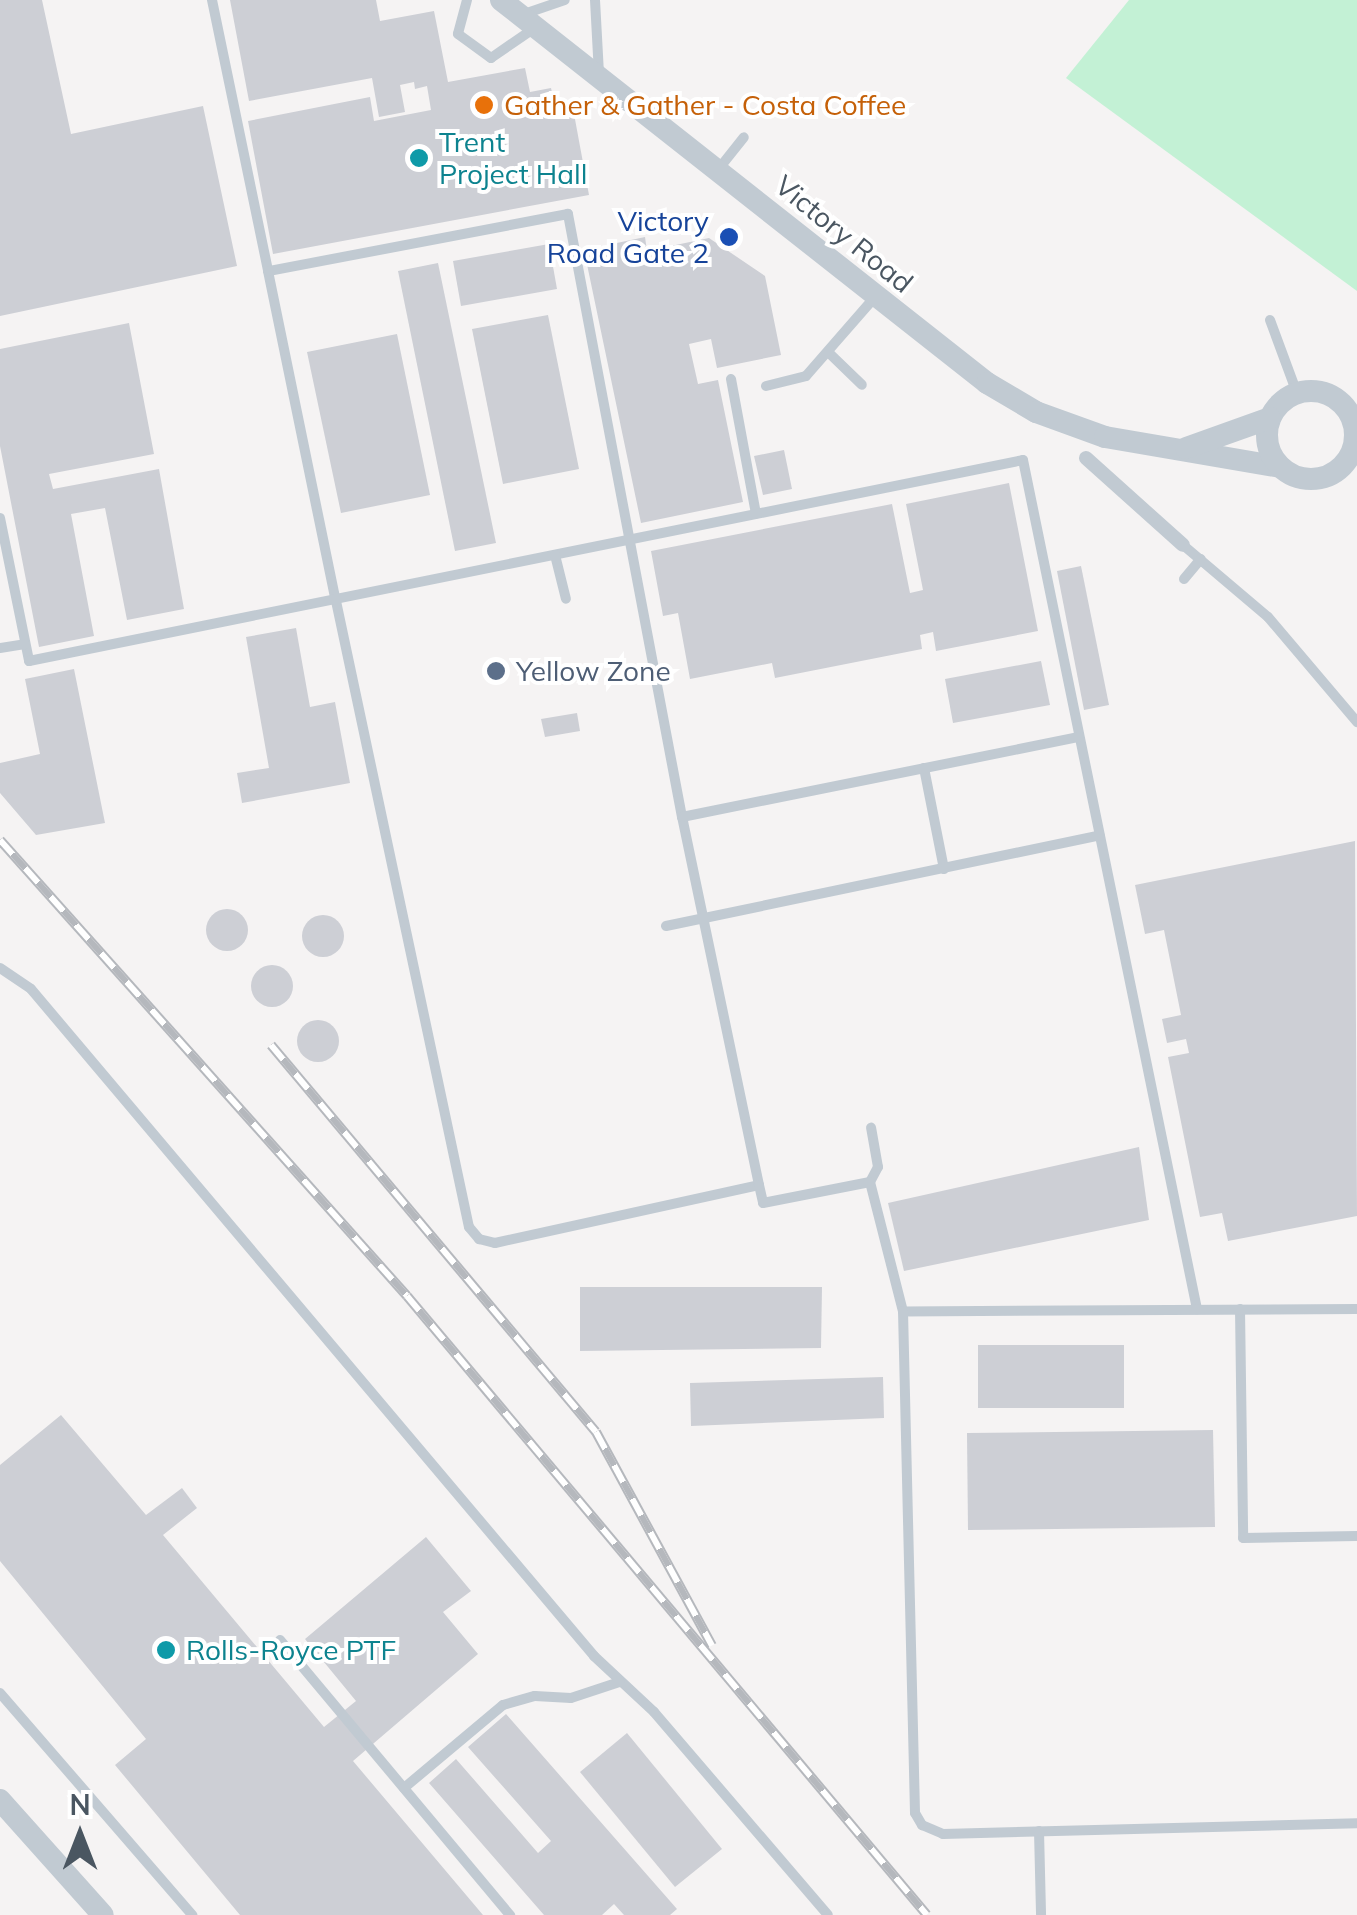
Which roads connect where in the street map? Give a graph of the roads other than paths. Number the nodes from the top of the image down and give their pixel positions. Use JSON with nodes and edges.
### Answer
{"nodes":[{"id":1,"x":212,"y":0,"type":"edge"},
{"id":2,"x":467,"y":0,"type":"edge"},
{"id":3,"x":501,"y":0,"type":"edge"},
{"id":4,"x":565,"y":0,"type":"edge"},
{"id":5,"x":595,"y":0,"type":"edge"},
{"id":6,"x":528,"y":21,"type":"junction"},
{"id":7,"x":599,"y":75,"type":"junction"},
{"id":8,"x":744,"y":137,"type":"dead end"},
{"id":9,"x":717,"y":171,"type":"junction"},
{"id":10,"x":268,"y":271,"type":"junction"},
{"id":11,"x":875,"y":297,"type":"junction"},
{"id":12,"x":1270,"y":320,"type":"dead end"},
{"id":13,"x":828,"y":352,"type":"junction"},
{"id":14,"x":730,"y":379,"type":"dead end"},
{"id":15,"x":862,"y":385,"type":"dead end"},
{"id":16,"x":766,"y":386,"type":"dead end"},
{"id":17,"x":1357,"y":391,"type":"edge"},
{"id":18,"x":1297,"y":393,"type":"junction"},
{"id":19,"x":1332,"y":395,"type":"junction"},
{"id":20,"x":1270,"y":418,"type":"junction"},
{"id":21,"x":1356,"y":440,"type":"edge"},
{"id":22,"x":1182,"y":450,"type":"junction"},
{"id":23,"x":1086,"y":458,"type":"dead end"},
{"id":24,"x":1280,"y":468,"type":"junction"},
{"id":25,"x":756,"y":514,"type":"junction"},
{"id":26,"x":0,"y":518,"type":"edge"},
{"id":27,"x":632,"y":540,"type":"junction"},
{"id":28,"x":1183,"y":545,"type":"joint"},
{"id":29,"x":556,"y":555,"type":"junction"},
{"id":30,"x":1200,"y":559,"type":"junction"},
{"id":31,"x":1184,"y":579,"type":"dead end"},
{"id":32,"x":566,"y":599,"type":"dead end"},
{"id":33,"x":336,"y":601,"type":"junction"},
{"id":34,"x":26,"y":644,"type":"junction"},
{"id":35,"x":0,"y":648,"type":"edge"},
{"id":36,"x":1357,"y":721,"type":"edge"},
{"id":37,"x":1080,"y":736,"type":"junction"},
{"id":38,"x":924,"y":768,"type":"junction"},
{"id":39,"x":682,"y":817,"type":"junction"},
{"id":40,"x":1100,"y":836,"type":"junction"},
{"id":41,"x":944,"y":869,"type":"junction"},
{"id":42,"x":703,"y":919,"type":"junction"},
{"id":43,"x":666,"y":926,"type":"dead end"},
{"id":44,"x":0,"y":968,"type":"edge"},
{"id":45,"x":871,"y":1128,"type":"dead end"},
{"id":46,"x":870,"y":1182,"type":"junction"},
{"id":47,"x":759,"y":1184,"type":"junction"},
{"id":48,"x":1240,"y":1309,"type":"junction"},
{"id":49,"x":1357,"y":1309,"type":"edge"},
{"id":50,"x":1197,"y":1310,"type":"junction"},
{"id":51,"x":903,"y":1311,"type":"junction"},
{"id":52,"x":1357,"y":1536,"type":"edge"},
{"id":53,"x":280,"y":1640,"type":"dead end"},
{"id":54,"x":619,"y":1682,"type":"junction"},
{"id":55,"x":0,"y":1693,"type":"edge"},
{"id":56,"x":404,"y":1788,"type":"junction"},
{"id":57,"x":0,"y":1800,"type":"edge"},
{"id":58,"x":1357,"y":1823,"type":"edge"},
{"id":59,"x":1039,"y":1831,"type":"junction"},
{"id":60,"x":103,"y":1915,"type":"edge"},
{"id":61,"x":192,"y":1915,"type":"edge"},
{"id":62,"x":510,"y":1915,"type":"edge"},
{"id":63,"x":828,"y":1915,"type":"edge"},
{"id":64,"x":1041,"y":1915,"type":"edge"}],
"edges":[{"from":1,"to":10,"type":"lane"},
{"from":2,"to":6,"type":"lane"},
{"from":3,"to":6,"type":"street","name":"Victory Road"},
{"from":4,"to":6,"type":"lane"},
{"from":5,"to":7,"type":"lane"},
{"from":6,"to":7,"type":"street","name":"Victory Road"},
{"from":7,"to":9,"type":"street","name":"Victory Road"},
{"from":8,"to":9,"type":"lane"},
{"from":9,"to":11,"type":"street","name":"Victory Road"},
{"from":10,"to":27,"type":"lane"},
{"from":10,"to":33,"type":"lane"},
{"from":11,"to":13,"type":"lane"},
{"from":11,"to":22,"type":"street","name":"Victory Road"},
{"from":12,"to":18,"type":"lane"},
{"from":13,"to":15,"type":"lane"},
{"from":13,"to":16,"type":"lane"},
{"from":14,"to":25,"type":"lane"},
{"from":17,"to":19,"type":"street"},
{"from":18,"to":19,"type":"street"},
{"from":18,"to":20,"type":"street"},
{"from":19,"to":21,"type":"street"},
{"from":20,"to":22,"type":"street","name":"Victory Road"},
{"from":20,"to":24,"type":"street"},
{"from":21,"to":24,"type":"street"},
{"from":22,"to":24,"type":"street","name":"Victory Road"},
{"from":23,"to":28,"type":"street"},
{"from":25,"to":27,"type":"lane"},
{"from":25,"to":37,"type":"lane"},
{"from":26,"to":34,"type":"lane"},
{"from":27,"to":29,"type":"lane"},
{"from":27,"to":39,"type":"lane"},
{"from":28,"to":30,"type":"lane"},
{"from":29,"to":32,"type":"lane"},
{"from":29,"to":33,"type":"lane"},
{"from":30,"to":31,"type":"lane"},
{"from":30,"to":36,"type":"lane"},
{"from":33,"to":34,"type":"lane"},
{"from":33,"to":47,"type":"lane"},
{"from":34,"to":35,"type":"lane"},
{"from":37,"to":38,"type":"lane"},
{"from":37,"to":40,"type":"lane"},
{"from":38,"to":39,"type":"lane"},
{"from":38,"to":41,"type":"lane"},
{"from":39,"to":42,"type":"lane"},
{"from":40,"to":41,"type":"lane"},
{"from":40,"to":50,"type":"lane"},
{"from":41,"to":42,"type":"lane"},
{"from":42,"to":43,"type":"lane"},
{"from":42,"to":47,"type":"lane"},
{"from":44,"to":54,"type":"lane"},
{"from":45,"to":46,"type":"lane"},
{"from":46,"to":47,"type":"lane"},
{"from":46,"to":51,"type":"lane"},
{"from":48,"to":49,"type":"lane"},
{"from":48,"to":50,"type":"lane"},
{"from":48,"to":52,"type":"lane"},
{"from":50,"to":51,"type":"lane"},
{"from":51,"to":59,"type":"lane"},
{"from":53,"to":56,"type":"lane"},
{"from":54,"to":56,"type":"lane"},
{"from":54,"to":63,"type":"lane"},
{"from":55,"to":61,"type":"lane"},
{"from":56,"to":62,"type":"lane"},
{"from":57,"to":60,"type":"street"},
{"from":58,"to":59,"type":"lane"},
{"from":59,"to":64,"type":"lane"}]}
